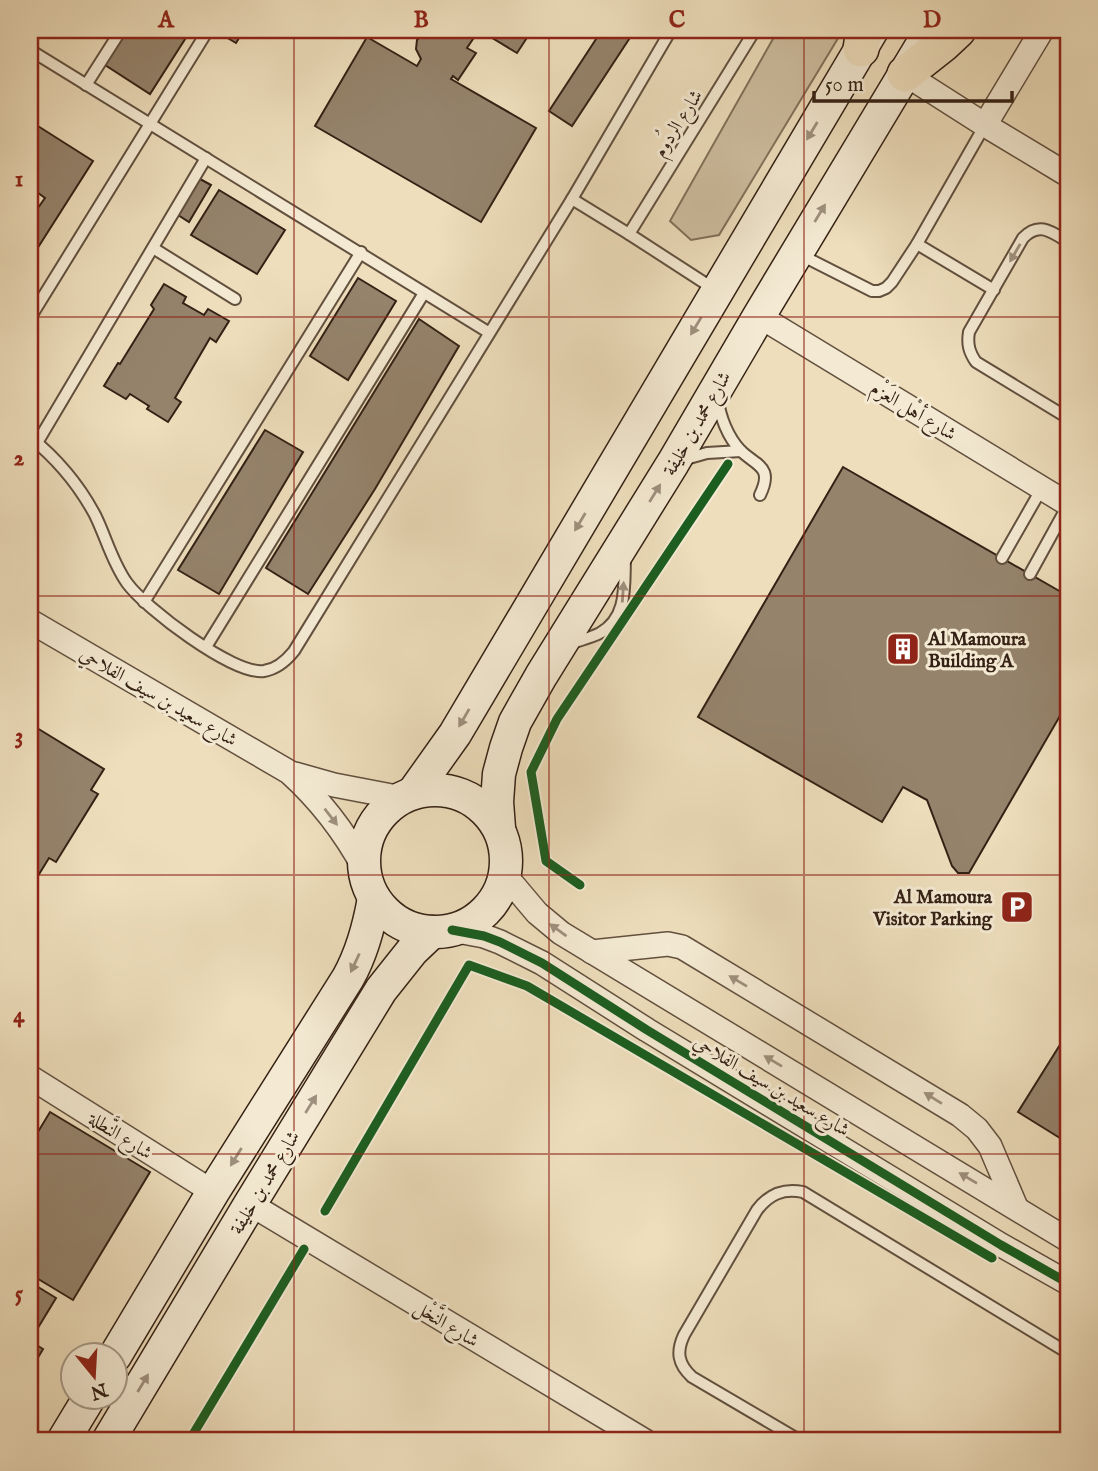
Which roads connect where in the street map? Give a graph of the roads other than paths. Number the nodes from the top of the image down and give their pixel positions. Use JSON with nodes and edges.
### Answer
{"nodes":[{"id":1,"x":121,"y":30,"type":"edge"},
{"id":2,"x":208,"y":30,"type":"edge"},
{"id":3,"x":671,"y":30,"type":"edge"},
{"id":4,"x":755,"y":30,"type":"edge"},
{"id":5,"x":931,"y":30,"type":"edge"},
{"id":6,"x":958,"y":30,"type":"edge"},
{"id":7,"x":1042,"y":30,"type":"edge"},
{"id":8,"x":865,"y":36,"type":"edge"},
{"id":9,"x":30,"y":50,"type":"edge"},
{"id":10,"x":905,"y":74,"type":"junction"},
{"id":11,"x":86,"y":85,"type":"junction"},
{"id":12,"x":150,"y":125,"type":"junction"},
{"id":13,"x":985,"y":125,"type":"junction"},
{"id":14,"x":206,"y":159,"type":"junction"},
{"id":15,"x":1068,"y":175,"type":"edge"},
{"id":16,"x":572,"y":199,"type":"junction"},
{"id":17,"x":629,"y":234,"type":"junction"},
{"id":18,"x":1068,"y":242,"type":"edge"},
{"id":19,"x":917,"y":244,"type":"junction"},
{"id":20,"x":153,"y":248,"type":"junction"},
{"id":21,"x":361,"y":252,"type":"junction"},
{"id":22,"x":797,"y":253,"type":"junction"},
{"id":23,"x":994,"y":290,"type":"junction"},
{"id":24,"x":716,"y":291,"type":"junction"},
{"id":25,"x":424,"y":293,"type":"junction"},
{"id":26,"x":235,"y":299,"type":"dead end"},
{"id":27,"x":759,"y":316,"type":"junction"},
{"id":28,"x":30,"y":318,"type":"edge"},
{"id":29,"x":488,"y":332,"type":"junction"},
{"id":30,"x":716,"y":390,"type":"junction"},
{"id":31,"x":1068,"y":418,"type":"edge"},
{"id":32,"x":34,"y":440,"type":"edge"},
{"id":33,"x":741,"y":451,"type":"junction"},
{"id":34,"x":673,"y":463,"type":"junction"},
{"id":35,"x":1042,"y":488,"type":"junction"},
{"id":36,"x":760,"y":495,"type":"dead end"},
{"id":37,"x":1068,"y":504,"type":"edge"},
{"id":38,"x":1002,"y":558,"type":"dead end"},
{"id":39,"x":1030,"y":574,"type":"dead end"},
{"id":40,"x":144,"y":602,"type":"junction"},
{"id":41,"x":32,"y":626,"type":"edge"},
{"id":42,"x":206,"y":647,"type":"junction"},
{"id":43,"x":289,"y":772,"type":"junction"},
{"id":44,"x":408,"y":796,"type":"junction"},
{"id":45,"x":499,"y":828,"type":"junction"},
{"id":46,"x":364,"y":868,"type":"junction"},
{"id":47,"x":505,"y":876,"type":"junction"},
{"id":48,"x":374,"y":898,"type":"junction"},
{"id":49,"x":442,"y":931,"type":"junction"},
{"id":50,"x":592,"y":952,"type":"junction"},
{"id":51,"x":30,"y":1077,"type":"edge"},
{"id":52,"x":213,"y":1192,"type":"junction"},
{"id":53,"x":250,"y":1204,"type":"junction"},
{"id":54,"x":1016,"y":1207,"type":"junction"},
{"id":55,"x":1068,"y":1240,"type":"edge"},
{"id":56,"x":1068,"y":1283,"type":"edge"},
{"id":57,"x":123,"y":1342,"type":"edge"},
{"id":58,"x":1068,"y":1353,"type":"edge"},
{"id":59,"x":81,"y":1412,"type":"edge"},
{"id":60,"x":63,"y":1441,"type":"edge"},
{"id":61,"x":108,"y":1441,"type":"edge"},
{"id":62,"x":645,"y":1441,"type":"edge"},
{"id":63,"x":801,"y":1441,"type":"edge"}],
"edges":[{"from":1,"to":11,"type":"lane"},
{"from":2,"to":12,"type":"lane"},
{"from":3,"to":16,"type":"lane"},
{"from":4,"to":17,"type":"lane","name":"شارع الردُوم"},
{"from":5,"to":10,"type":"main road","name":"شارع محمد بن خليفة"},
{"from":6,"to":10,"type":"main road"},
{"from":7,"to":13,"type":"street"},
{"from":8,"to":24,"type":"main road","one_way":true},
{"from":9,"to":11,"type":"lane"},
{"from":10,"to":13,"type":"street"},
{"from":22,"to":10,"type":"main road","name":"شارع محمد بن خليفة","one_way":true},
{"from":11,"to":12,"type":"lane"},
{"from":12,"to":14,"type":"lane"},
{"from":12,"to":28,"type":"lane"},
{"from":13,"to":15,"type":"street"},
{"from":13,"to":19,"type":"lane"},
{"from":14,"to":20,"type":"lane"},
{"from":14,"to":21,"type":"lane"},
{"from":16,"to":17,"type":"lane"},
{"from":16,"to":29,"type":"lane"},
{"from":17,"to":24,"type":"lane"},
{"from":18,"to":23,"type":"lane","one_way":true},
{"from":19,"to":22,"type":"lane"},
{"from":19,"to":23,"type":"lane"},
{"from":20,"to":26,"type":"lane"},
{"from":20,"to":32,"type":"lane"},
{"from":21,"to":25,"type":"lane"},
{"from":21,"to":40,"type":"lane"},
{"from":22,"to":27,"type":"main road","name":"شارع محمد بن خليفة"},
{"from":23,"to":31,"type":"lane"},
{"from":24,"to":44,"type":"main road","one_way":true},
{"from":25,"to":29,"type":"lane"},
{"from":25,"to":42,"type":"lane"},
{"from":27,"to":30,"type":"main road","name":"شارع محمد بن خليفة"},
{"from":27,"to":35,"type":"street","name":"شارع أهْل العَزْم"},
{"from":29,"to":42,"type":"lane"},
{"from":30,"to":33,"type":"lane"},
{"from":30,"to":34,"type":"main road","name":"شارع محمد بن خليفة"},
{"from":32,"to":40,"type":"lane"},
{"from":33,"to":34,"type":"lane"},
{"from":33,"to":36,"type":"lane"},
{"from":45,"to":34,"type":"main road","name":"شارع محمد بن خليفة","one_way":true},
{"from":35,"to":37,"type":"street","name":"شارع أهْل العَزْم"},
{"from":35,"to":38,"type":"lane"},
{"from":37,"to":39,"type":"lane"},
{"from":40,"to":42,"type":"lane"},
{"from":41,"to":43,"type":"street","name":"شارع سعيد بن سيف الفلاحي"},
{"from":43,"to":44,"type":"street","name":"شارع سعيد بن سيف الفلاحي"},
{"from":43,"to":46,"type":"street","name":"شارع سعيد بن سيف الفلاحي","one_way":true},
{"from":44,"to":45,"type":"main road"},
{"from":44,"to":46,"type":"main road"},
{"from":45,"to":47,"type":"main road"},
{"from":46,"to":48,"type":"main road"},
{"from":47,"to":49,"type":"main road"},
{"from":50,"to":47,"type":"street","name":"شارع سعيد بن سيف الفلاحي","one_way":true},
{"from":48,"to":49,"type":"main road"},
{"from":48,"to":52,"type":"main road","name":"شارع محمد بن خليفة","one_way":true},
{"from":53,"to":49,"type":"main road","name":"شارع محمد بن خليفة","one_way":true},
{"from":49,"to":56,"type":"street","name":"شارع سعيد بن سيف الفلاحي"},
{"from":54,"to":50,"type":"street","name":"شارع سعيد بن سيف الفلاحي","one_way":true},
{"from":54,"to":50,"type":"street","one_way":true},
{"from":51,"to":52,"type":"street","name":"شارع النَّطلة"},
{"from":52,"to":57,"type":"main road","name":"شارع محمد بن خليفة"},
{"from":61,"to":53,"type":"main road","name":"شارع محمد بن خليفة","one_way":true},
{"from":53,"to":62,"type":"street","name":"شارع النَّخْل"},
{"from":54,"to":55,"type":"street","name":"شارع سعيد بن سيف الفلاحي"},
{"from":58,"to":63,"type":"lane"},
{"from":59,"to":60,"type":"main road"}]}
